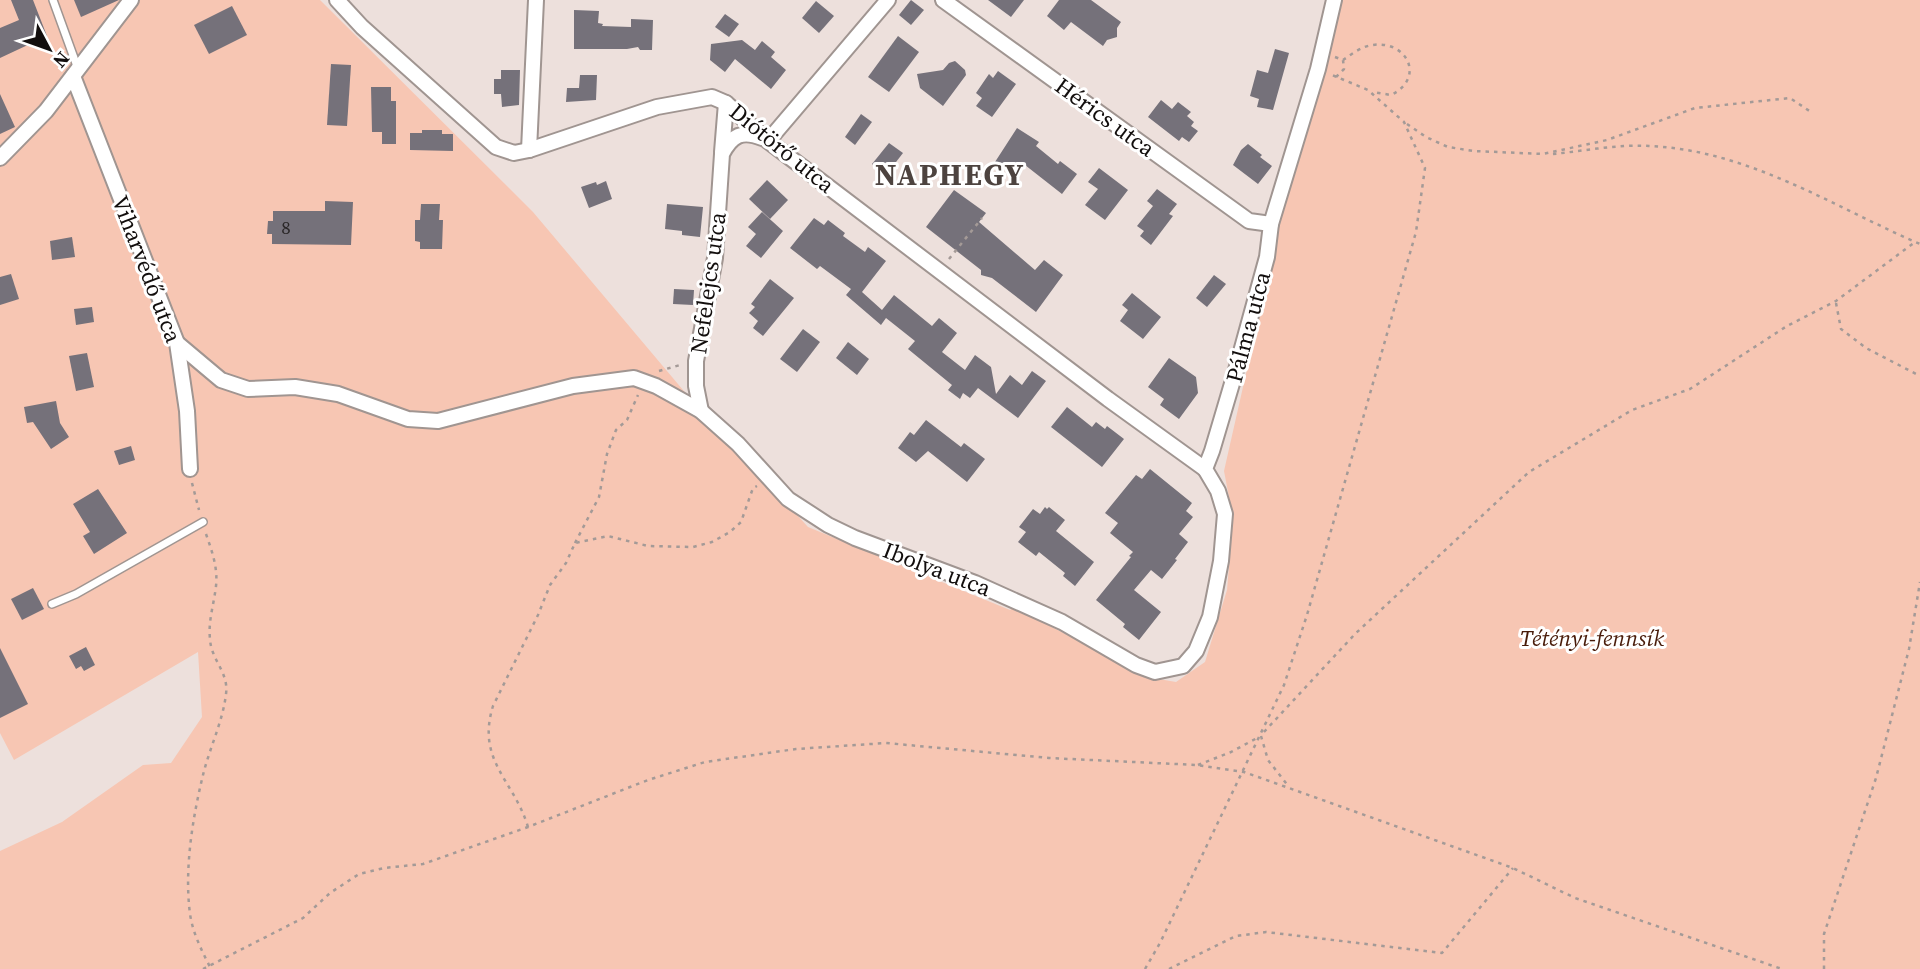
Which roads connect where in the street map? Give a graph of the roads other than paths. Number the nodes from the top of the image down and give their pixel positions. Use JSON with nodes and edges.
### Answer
{"nodes":[{"id":1,"x":53,"y":0,"type":"edge"},
{"id":2,"x":131,"y":0,"type":"edge"},
{"id":3,"x":337,"y":0,"type":"edge"},
{"id":4,"x":536,"y":0,"type":"edge"},
{"id":5,"x":888,"y":0,"type":"edge"},
{"id":6,"x":943,"y":0,"type":"edge"},
{"id":7,"x":1334,"y":0,"type":"edge"},
{"id":8,"x":75,"y":73,"type":"junction"},
{"id":9,"x":726,"y":103,"type":"junction"},
{"id":10,"x":768,"y":141,"type":"junction"},
{"id":11,"x":529,"y":150,"type":"junction"},
{"id":12,"x":722,"y":153,"type":"junction"},
{"id":13,"x":0,"y":158,"type":"edge"},
{"id":14,"x":1271,"y":225,"type":"junction"},
{"id":15,"x":177,"y":343,"type":"junction"},
{"id":16,"x":701,"y":411,"type":"junction"},
{"id":17,"x":190,"y":469,"type":"road end"},
{"id":18,"x":1205,"y":469,"type":"junction"},
{"id":19,"x":203,"y":522,"type":"road end"},
{"id":20,"x":52,"y":604,"type":"dead end"}],
"edges":[{"from":1,"to":8,"type":"lane"},
{"from":2,"to":8,"type":"street"},
{"from":3,"to":11,"type":"street","name":"Diótörő utca"},
{"from":4,"to":11,"type":"street"},
{"from":5,"to":10,"type":"street"},
{"from":6,"to":14,"type":"street","name":"Hérics utca"},
{"from":7,"to":14,"type":"street","name":"Pálma utca"},
{"from":8,"to":13,"type":"street"},
{"from":8,"to":15,"type":"street","name":"Viharvédő utca"},
{"from":9,"to":10,"type":"street","name":"Diótörő utca"},
{"from":9,"to":11,"type":"street","name":"Diótörő utca"},
{"from":9,"to":12,"type":"street","name":"Nefelejcs utca"},
{"from":10,"to":12,"type":"street"},
{"from":10,"to":18,"type":"street","name":"Diótörő utca"},
{"from":12,"to":16,"type":"street","name":"Nefelejcs utca"},
{"from":14,"to":18,"type":"street","name":"Pálma utca"},
{"from":15,"to":16,"type":"street","name":"Ibolya utca"},
{"from":15,"to":17,"type":"street","name":"Viharvédő utca"},
{"from":16,"to":18,"type":"street","name":"Ibolya utca"},
{"from":19,"to":20,"type":"lane"}]}
